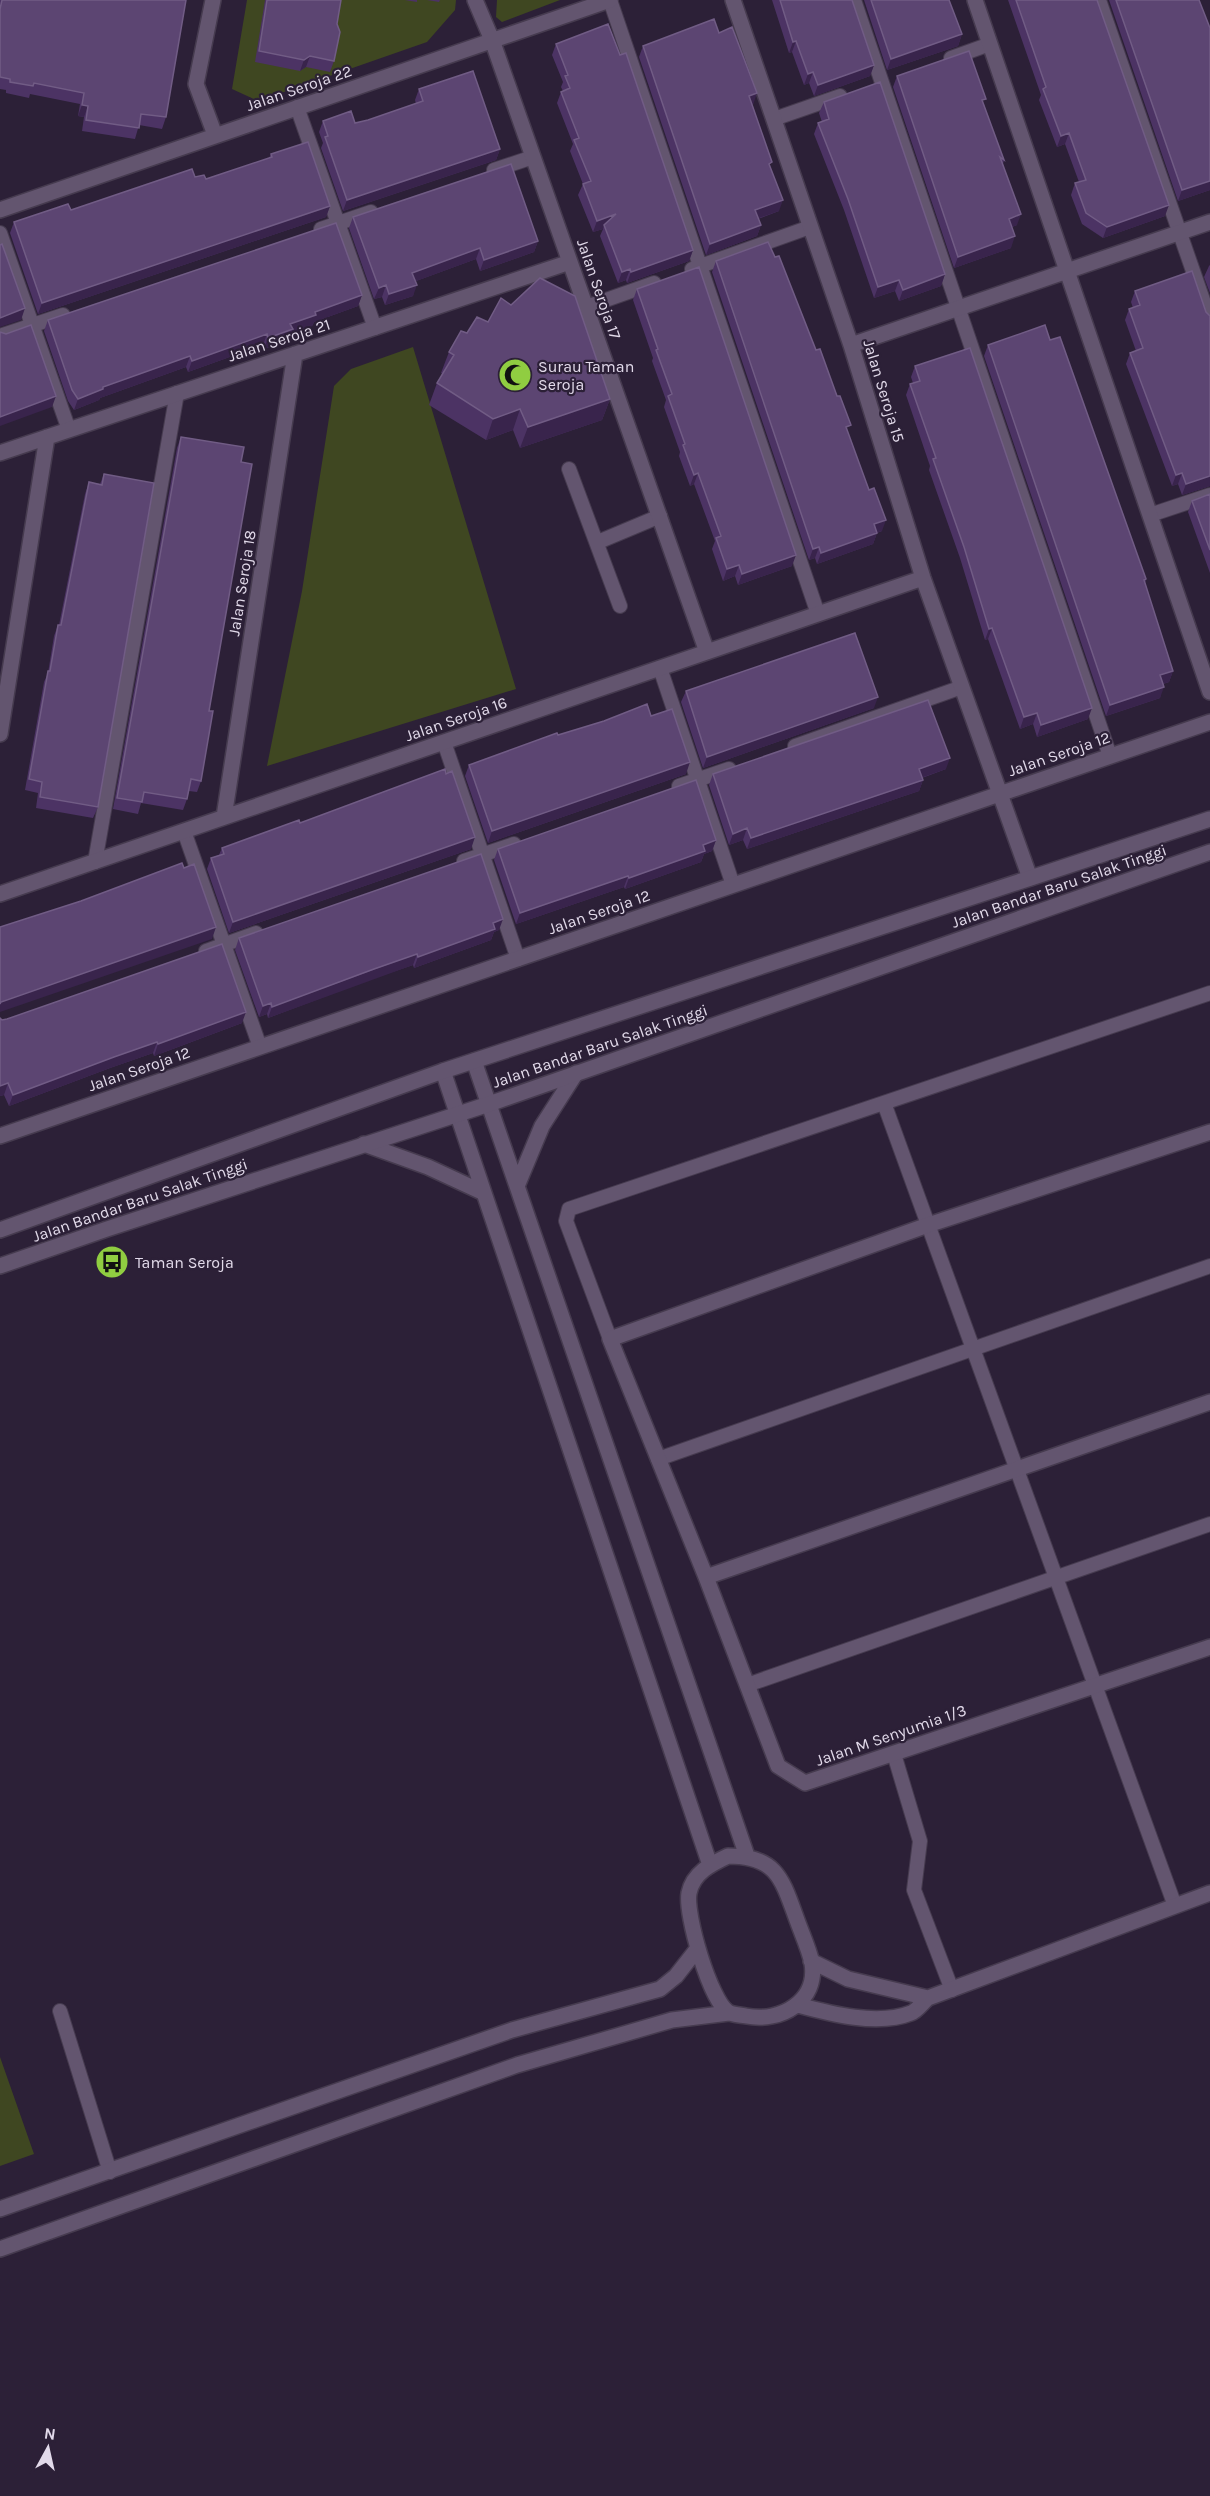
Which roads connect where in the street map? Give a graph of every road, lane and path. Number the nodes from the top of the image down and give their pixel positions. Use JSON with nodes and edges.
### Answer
{"nodes":[{"id":1,"x":213,"y":0,"type":"edge"},
{"id":2,"x":475,"y":0,"type":"edge"},
{"id":3,"x":610,"y":0,"type":"edge"},
{"id":4,"x":733,"y":0,"type":"edge"},
{"id":5,"x":854,"y":0,"type":"edge"},
{"id":6,"x":975,"y":0,"type":"edge"},
{"id":7,"x":1099,"y":0,"type":"edge"},
{"id":8,"x":492,"y":40,"type":"junction"},
{"id":9,"x":990,"y":44,"type":"junction"},
{"id":10,"x":936,"y":63,"type":"edge"},
{"id":11,"x":849,"y":93,"type":"edge"},
{"id":12,"x":297,"y":107,"type":"junction"},
{"id":13,"x":774,"y":119,"type":"junction"},
{"id":14,"x":216,"y":135,"type":"junction"},
{"id":15,"x":533,"y":157,"type":"junction"},
{"id":16,"x":479,"y":175,"type":"edge"},
{"id":17,"x":381,"y":208,"type":"edge"},
{"id":18,"x":0,"y":210,"type":"edge"},
{"id":19,"x":1210,"y":222,"type":"edge"},
{"id":20,"x":337,"y":223,"type":"junction"},
{"id":21,"x":810,"y":226,"type":"junction"},
{"id":22,"x":1180,"y":232,"type":"junction"},
{"id":23,"x":0,"y":233,"type":"edge"},
{"id":24,"x":303,"y":234,"type":"edge"},
{"id":25,"x":570,"y":262,"type":"junction"},
{"id":26,"x":700,"y":266,"type":"junction"},
{"id":27,"x":1067,"y":270,"type":"junction"},
{"id":28,"x":586,"y":307,"type":"junction"},
{"id":29,"x":958,"y":308,"type":"junction"},
{"id":30,"x":77,"y":310,"type":"edge"},
{"id":31,"x":1210,"y":320,"type":"edge"},
{"id":32,"x":32,"y":325,"type":"junction"},
{"id":33,"x":375,"y":328,"type":"junction"},
{"id":34,"x":0,"y":336,"type":"edge"},
{"id":35,"x":850,"y":345,"type":"junction"},
{"id":36,"x":295,"y":354,"type":"junction"},
{"id":37,"x":177,"y":393,"type":"junction"},
{"id":38,"x":69,"y":430,"type":"junction"},
{"id":39,"x":47,"y":437,"type":"junction"},
{"id":40,"x":0,"y":453,"type":"edge"},
{"id":41,"x":569,"y":469,"type":"dead end"},
{"id":42,"x":1210,"y":495,"type":"edge"},
{"id":43,"x":1150,"y":515,"type":"junction"},
{"id":44,"x":660,"y":516,"type":"junction"},
{"id":45,"x":598,"y":542,"type":"junction"},
{"id":46,"x":923,"y":578,"type":"junction"},
{"id":47,"x":620,"y":606,"type":"dead end"},
{"id":48,"x":818,"y":614,"type":"junction"},
{"id":49,"x":707,"y":652,"type":"junction"},
{"id":50,"x":660,"y":668,"type":"junction"},
{"id":51,"x":962,"y":687,"type":"junction"},
{"id":52,"x":1210,"y":692,"type":"edge"},
{"id":53,"x":1210,"y":722,"type":"edge"},
{"id":54,"x":0,"y":734,"type":"edge"},
{"id":55,"x":444,"y":742,"type":"junction"},
{"id":56,"x":785,"y":749,"type":"edge"},
{"id":57,"x":1110,"y":756,"type":"junction"},
{"id":58,"x":741,"y":765,"type":"edge"},
{"id":59,"x":697,"y":780,"type":"junction"},
{"id":60,"x":663,"y":792,"type":"edge"},
{"id":61,"x":1000,"y":794,"type":"junction"},
{"id":62,"x":224,"y":818,"type":"junction"},
{"id":63,"x":1210,"y":819,"type":"edge"},
{"id":64,"x":184,"y":831,"type":"junction"},
{"id":65,"x":527,"y":839,"type":"edge"},
{"id":66,"x":1210,"y":852,"type":"edge"},
{"id":67,"x":482,"y":855,"type":"junction"},
{"id":68,"x":95,"y":862,"type":"junction"},
{"id":69,"x":448,"y":866,"type":"edge"},
{"id":70,"x":1030,"y":878,"type":"junction"},
{"id":71,"x":733,"y":885,"type":"junction"},
{"id":72,"x":0,"y":894,"type":"edge"},
{"id":73,"x":269,"y":929,"type":"edge"},
{"id":74,"x":224,"y":944,"type":"junction"},
{"id":75,"x":190,"y":956,"type":"edge"},
{"id":76,"x":518,"y":959,"type":"junction"},
{"id":77,"x":1210,"y":993,"type":"edge"},
{"id":78,"x":260,"y":1047,"type":"junction"},
{"id":79,"x":474,"y":1061,"type":"junction"},
{"id":80,"x":443,"y":1071,"type":"junction"},
{"id":81,"x":576,"y":1073,"type":"junction"},
{"id":82,"x":884,"y":1103,"type":"junction"},
{"id":83,"x":489,"y":1104,"type":"junction"},
{"id":84,"x":457,"y":1114,"type":"junction"},
{"id":85,"x":1210,"y":1132,"type":"edge"},
{"id":86,"x":0,"y":1136,"type":"edge"},
{"id":87,"x":364,"y":1144,"type":"junction"},
{"id":88,"x":517,"y":1186,"type":"junction"},
{"id":89,"x":484,"y":1193,"type":"junction"},
{"id":90,"x":928,"y":1225,"type":"junction"},
{"id":91,"x":0,"y":1230,"type":"edge"},
{"id":92,"x":0,"y":1266,"type":"edge"},
{"id":93,"x":1210,"y":1266,"type":"edge"},
{"id":94,"x":610,"y":1339,"type":"junction"},
{"id":95,"x":973,"y":1349,"type":"junction"},
{"id":96,"x":1210,"y":1402,"type":"edge"},
{"id":97,"x":658,"y":1459,"type":"junction"},
{"id":98,"x":1017,"y":1469,"type":"junction"},
{"id":99,"x":1210,"y":1524,"type":"edge"},
{"id":100,"x":706,"y":1577,"type":"junction"},
{"id":101,"x":1056,"y":1577,"type":"junction"},
{"id":102,"x":1210,"y":1647,"type":"edge"},
{"id":103,"x":747,"y":1685,"type":"junction"},
{"id":104,"x":1095,"y":1686,"type":"junction"},
{"id":105,"x":894,"y":1754,"type":"junction"},
{"id":106,"x":747,"y":1856,"type":"junction"},
{"id":107,"x":710,"y":1865,"type":"junction"},
{"id":108,"x":1210,"y":1893,"type":"edge"},
{"id":109,"x":1175,"y":1906,"type":"junction"},
{"id":110,"x":698,"y":1948,"type":"junction"},
{"id":111,"x":812,"y":1960,"type":"junction"},
{"id":112,"x":952,"y":1990,"type":"junction"},
{"id":113,"x":928,"y":1998,"type":"junction"},
{"id":114,"x":798,"y":2005,"type":"junction"},
{"id":115,"x":60,"y":2011,"type":"dead end"},
{"id":116,"x":729,"y":2013,"type":"junction"},
{"id":117,"x":110,"y":2172,"type":"junction"},
{"id":118,"x":0,"y":2209,"type":"edge"},
{"id":119,"x":0,"y":2248,"type":"edge"}],
"edges":[{"from":1,"to":14,"type":"street"},
{"from":2,"to":8,"type":"street","name":"Jalan Seroja 17"},
{"from":3,"to":8,"type":"street","name":"Jalan Seroja 22"},
{"from":3,"to":26,"type":"lane"},
{"from":4,"to":13,"type":"street","name":"Jalan Seroja 15"},
{"from":5,"to":29,"type":"lane"},
{"from":6,"to":9,"type":"street"},
{"from":7,"to":22,"type":"lane"},
{"from":8,"to":12,"type":"street","name":"Jalan Seroja 22"},
{"from":8,"to":15,"type":"street","name":"Jalan Seroja 17"},
{"from":9,"to":10,"type":"lane"},
{"from":9,"to":27,"type":"street"},
{"from":11,"to":13,"type":"lane"},
{"from":12,"to":14,"type":"street","name":"Jalan Seroja 22"},
{"from":12,"to":20,"type":"lane"},
{"from":13,"to":21,"type":"street","name":"Jalan Seroja 15"},
{"from":14,"to":18,"type":"street","name":"Jalan Seroja 22"},
{"from":15,"to":16,"type":"lane"},
{"from":15,"to":25,"type":"street","name":"Jalan Seroja 17"},
{"from":17,"to":20,"type":"lane"},
{"from":19,"to":22,"type":"street"},
{"from":20,"to":24,"type":"lane"},
{"from":20,"to":33,"type":"lane"},
{"from":21,"to":26,"type":"lane"},
{"from":21,"to":35,"type":"street","name":"Jalan Seroja 15"},
{"from":22,"to":27,"type":"street"},
{"from":22,"to":31,"type":"lane"},
{"from":23,"to":32,"type":"lane"},
{"from":25,"to":28,"type":"street","name":"Jalan Seroja 17"},
{"from":25,"to":33,"type":"street","name":"Jalan Seroja 21"},
{"from":26,"to":28,"type":"lane"},
{"from":26,"to":48,"type":"lane"},
{"from":27,"to":29,"type":"street"},
{"from":27,"to":43,"type":"street"},
{"from":28,"to":44,"type":"street","name":"Jalan Seroja 17"},
{"from":29,"to":35,"type":"street"},
{"from":29,"to":57,"type":"lane"},
{"from":30,"to":32,"type":"lane"},
{"from":32,"to":34,"type":"lane"},
{"from":32,"to":38,"type":"lane"},
{"from":33,"to":36,"type":"street","name":"Jalan Seroja 21"},
{"from":35,"to":46,"type":"street","name":"Jalan Seroja 15"},
{"from":36,"to":37,"type":"street","name":"Jalan Seroja 21"},
{"from":36,"to":62,"type":"street","name":"Jalan Seroja 18"},
{"from":37,"to":38,"type":"street","name":"Jalan Seroja 21"},
{"from":37,"to":68,"type":"lane"},
{"from":38,"to":39,"type":"street","name":"Jalan Seroja 21"},
{"from":39,"to":40,"type":"street","name":"Jalan Seroja 21"},
{"from":39,"to":54,"type":"street"},
{"from":41,"to":45,"type":"lane"},
{"from":42,"to":43,"type":"lane"},
{"from":43,"to":52,"type":"street"},
{"from":44,"to":45,"type":"lane"},
{"from":44,"to":49,"type":"street","name":"Jalan Seroja 17"},
{"from":45,"to":47,"type":"lane"},
{"from":46,"to":48,"type":"street","name":"Jalan Seroja 16"},
{"from":46,"to":51,"type":"street","name":"Jalan Seroja 15"},
{"from":48,"to":49,"type":"street","name":"Jalan Seroja 16"},
{"from":49,"to":50,"type":"street","name":"Jalan Seroja 16"},
{"from":50,"to":55,"type":"street","name":"Jalan Seroja 16"},
{"from":50,"to":59,"type":"lane"},
{"from":51,"to":56,"type":"lane"},
{"from":51,"to":61,"type":"street","name":"Jalan Seroja 15"},
{"from":53,"to":57,"type":"street","name":"Jalan Seroja 12"},
{"from":55,"to":62,"type":"street","name":"Jalan Seroja 16"},
{"from":55,"to":67,"type":"lane"},
{"from":57,"to":61,"type":"street","name":"Jalan Seroja 12"},
{"from":58,"to":59,"type":"lane"},
{"from":59,"to":60,"type":"lane"},
{"from":59,"to":71,"type":"lane"},
{"from":61,"to":70,"type":"street","name":"Jalan Seroja 15"},
{"from":61,"to":71,"type":"street","name":"Jalan Seroja 12"},
{"from":62,"to":64,"type":"street","name":"Jalan Seroja 16"},
{"from":63,"to":70,"type":"street","name":"Jalan Bandar Baru Salak Tinggi"},
{"from":64,"to":68,"type":"street","name":"Jalan Seroja 16"},
{"from":64,"to":74,"type":"lane"},
{"from":65,"to":67,"type":"lane"},
{"from":66,"to":81,"type":"street","name":"Jalan Bandar Baru Salak Tinggi"},
{"from":67,"to":69,"type":"lane"},
{"from":67,"to":76,"type":"lane"},
{"from":68,"to":72,"type":"street","name":"Jalan Seroja 16"},
{"from":70,"to":79,"type":"street","name":"Jalan Bandar Baru Salak Tinggi"},
{"from":71,"to":76,"type":"street","name":"Jalan Seroja 12"},
{"from":73,"to":74,"type":"lane"},
{"from":74,"to":75,"type":"lane"},
{"from":74,"to":78,"type":"lane"},
{"from":76,"to":78,"type":"street","name":"Jalan Seroja 12"},
{"from":77,"to":82,"type":"lane"},
{"from":78,"to":86,"type":"street","name":"Jalan Seroja 12"},
{"from":79,"to":80,"type":"street","name":"Jalan Bandar Baru Salak Tinggi"},
{"from":79,"to":83,"type":"street"},
{"from":80,"to":84,"type":"street"},
{"from":80,"to":91,"type":"street","name":"Jalan Bandar Baru Salak Tinggi"},
{"from":81,"to":83,"type":"street","name":"Jalan Bandar Baru Salak Tinggi"},
{"from":81,"to":88,"type":"street"},
{"from":82,"to":90,"type":"lane"},
{"from":82,"to":94,"type":"lane"},
{"from":83,"to":84,"type":"street","name":"Jalan Bandar Baru Salak Tinggi"},
{"from":83,"to":88,"type":"street"},
{"from":84,"to":87,"type":"street","name":"Jalan Bandar Baru Salak Tinggi"},
{"from":84,"to":89,"type":"street"},
{"from":85,"to":90,"type":"street"},
{"from":87,"to":89,"type":"street"},
{"from":87,"to":92,"type":"street","name":"Jalan Bandar Baru Salak Tinggi"},
{"from":88,"to":106,"type":"street"},
{"from":89,"to":107,"type":"street"},
{"from":90,"to":94,"type":"street"},
{"from":90,"to":95,"type":"lane"},
{"from":93,"to":95,"type":"lane"},
{"from":94,"to":97,"type":"street","name":"Jalan M Senyumia 1/3"},
{"from":95,"to":97,"type":"lane"},
{"from":95,"to":98,"type":"lane"},
{"from":96,"to":98,"type":"street"},
{"from":97,"to":100,"type":"street","name":"Jalan M Senyumia 1/3"},
{"from":98,"to":100,"type":"street"},
{"from":98,"to":101,"type":"lane"},
{"from":99,"to":101,"type":"lane"},
{"from":100,"to":103,"type":"street","name":"Jalan M Senyumia 1/3"},
{"from":101,"to":103,"type":"lane"},
{"from":101,"to":104,"type":"lane"},
{"from":102,"to":104,"type":"street","name":"Jalan M Senyumia 1/3"},
{"from":103,"to":105,"type":"street","name":"Jalan M Senyumia 1/3"},
{"from":104,"to":105,"type":"street","name":"Jalan M Senyumia 1/3"},
{"from":104,"to":109,"type":"lane"},
{"from":105,"to":112,"type":"lane"},
{"from":106,"to":107,"type":"street"},
{"from":106,"to":111,"type":"street"},
{"from":107,"to":110,"type":"street"},
{"from":108,"to":109,"type":"street"},
{"from":109,"to":112,"type":"street"},
{"from":110,"to":116,"type":"street"},
{"from":110,"to":117,"type":"street"},
{"from":111,"to":113,"type":"street"},
{"from":111,"to":114,"type":"street"},
{"from":112,"to":113,"type":"street"},
{"from":113,"to":114,"type":"street"},
{"from":114,"to":116,"type":"street"},
{"from":115,"to":117,"type":"lane"},
{"from":116,"to":119,"type":"street"},
{"from":117,"to":118,"type":"street"}]}
